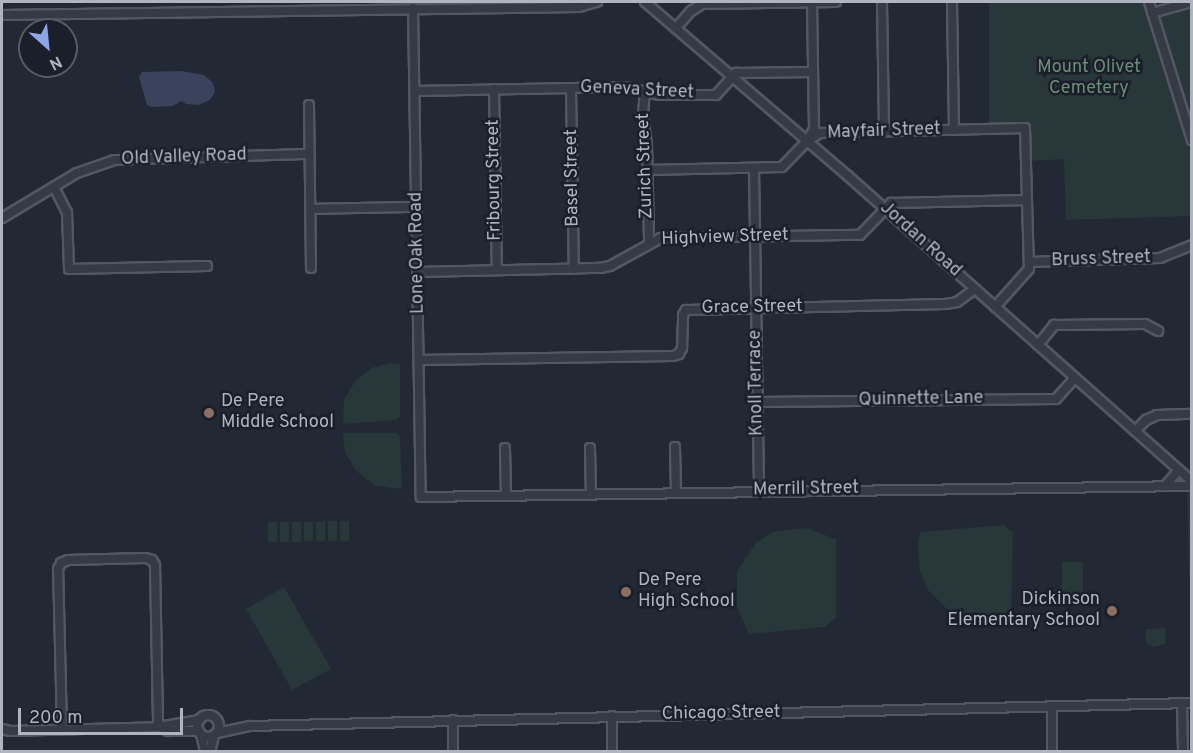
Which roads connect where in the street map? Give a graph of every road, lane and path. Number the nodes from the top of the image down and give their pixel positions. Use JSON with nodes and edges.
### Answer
{"nodes":[{"id":1,"x":597,"y":2,"type":"edge"},
{"id":2,"x":645,"y":2,"type":"edge"},
{"id":3,"x":742,"y":2,"type":"edge"},
{"id":4,"x":812,"y":2,"type":"edge"},
{"id":5,"x":837,"y":2,"type":"edge"},
{"id":6,"x":882,"y":2,"type":"edge"},
{"id":7,"x":952,"y":2,"type":"edge"},
{"id":8,"x":1149,"y":2,"type":"edge"},
{"id":9,"x":1191,"y":2,"type":"edge"},
{"id":10,"x":286,"y":6,"type":"edge"},
{"id":11,"x":413,"y":8,"type":"junction"},
{"id":12,"x":1152,"y":13,"type":"junction"},
{"id":13,"x":2,"y":15,"type":"edge"},
{"id":14,"x":676,"y":28,"type":"junction"},
{"id":15,"x":813,"y":72,"type":"junction"},
{"id":16,"x":732,"y":77,"type":"junction"},
{"id":17,"x":571,"y":88,"type":"junction"},
{"id":18,"x":494,"y":90,"type":"junction"},
{"id":19,"x":415,"y":91,"type":"junction"},
{"id":20,"x":645,"y":91,"type":"junction"},
{"id":21,"x":309,"y":105,"type":"dead end"},
{"id":22,"x":954,"y":130,"type":"junction"},
{"id":23,"x":884,"y":131,"type":"junction"},
{"id":24,"x":1191,"y":140,"type":"edge"},
{"id":25,"x":807,"y":141,"type":"junction"},
{"id":26,"x":309,"y":154,"type":"junction"},
{"id":27,"x":754,"y":168,"type":"junction"},
{"id":28,"x":648,"y":170,"type":"junction"},
{"id":29,"x":54,"y":187,"type":"junction"},
{"id":30,"x":1027,"y":200,"type":"junction"},
{"id":31,"x":417,"y":207,"type":"junction"},
{"id":32,"x":884,"y":208,"type":"junction"},
{"id":33,"x":310,"y":209,"type":"junction"},
{"id":34,"x":2,"y":218,"type":"edge"},
{"id":35,"x":755,"y":237,"type":"junction"},
{"id":36,"x":649,"y":242,"type":"junction"},
{"id":37,"x":1191,"y":245,"type":"edge"},
{"id":38,"x":1029,"y":262,"type":"junction"},
{"id":39,"x":207,"y":266,"type":"dead end"},
{"id":40,"x":311,"y":268,"type":"dead end"},
{"id":41,"x":574,"y":268,"type":"junction"},
{"id":42,"x":497,"y":270,"type":"junction"},
{"id":43,"x":418,"y":272,"type":"junction"},
{"id":44,"x":975,"y":289,"type":"junction"},
{"id":45,"x":756,"y":307,"type":"junction"},
{"id":46,"x":995,"y":307,"type":"junction"},
{"id":47,"x":1158,"y":331,"type":"dead end"},
{"id":48,"x":1038,"y":345,"type":"junction"},
{"id":49,"x":419,"y":360,"type":"junction"},
{"id":50,"x":1075,"y":378,"type":"junction"},
{"id":51,"x":758,"y":402,"type":"junction"},
{"id":52,"x":1191,"y":414,"type":"edge"},
{"id":53,"x":1135,"y":431,"type":"junction"},
{"id":54,"x":675,"y":447,"type":"dead end"},
{"id":55,"x":505,"y":448,"type":"dead end"},
{"id":56,"x":590,"y":448,"type":"dead end"},
{"id":57,"x":1179,"y":470,"type":"junction"},
{"id":58,"x":1191,"y":481,"type":"edge"},
{"id":59,"x":1165,"y":486,"type":"junction"},
{"id":60,"x":1191,"y":486,"type":"edge"},
{"id":61,"x":759,"y":491,"type":"junction"},
{"id":62,"x":676,"y":492,"type":"junction"},
{"id":63,"x":591,"y":494,"type":"junction"},
{"id":64,"x":506,"y":496,"type":"junction"},
{"id":65,"x":421,"y":497,"type":"joint"},
{"id":66,"x":1182,"y":703,"type":"junction"},
{"id":67,"x":1191,"y":703,"type":"edge"},
{"id":68,"x":1052,"y":706,"type":"junction"},
{"id":69,"x":612,"y":716,"type":"junction"},
{"id":70,"x":217,"y":719,"type":"junction"},
{"id":71,"x":200,"y":720,"type":"junction"},
{"id":72,"x":453,"y":720,"type":"junction"},
{"id":73,"x":250,"y":726,"type":"junction"},
{"id":74,"x":158,"y":727,"type":"junction"},
{"id":75,"x":2,"y":729,"type":"edge"},
{"id":76,"x":62,"y":729,"type":"junction"},
{"id":77,"x":10,"y":731,"type":"junction"},
{"id":78,"x":200,"y":733,"type":"junction"},
{"id":79,"x":2,"y":735,"type":"edge"},
{"id":80,"x":216,"y":735,"type":"junction"},
{"id":81,"x":205,"y":752,"type":"edge"},
{"id":82,"x":210,"y":752,"type":"edge"},
{"id":83,"x":453,"y":752,"type":"edge"},
{"id":84,"x":612,"y":752,"type":"edge"},
{"id":85,"x":1052,"y":752,"type":"edge"},
{"id":86,"x":1182,"y":752,"type":"edge"}],
"edges":[{"from":1,"to":11,"type":"street"},
{"from":2,"to":14,"type":"street","name":"Jordan Road"},
{"from":3,"to":4,"type":"street"},
{"from":3,"to":14,"type":"street"},
{"from":4,"to":5,"type":"street"},
{"from":4,"to":15,"type":"street"},
{"from":6,"to":23,"type":"street"},
{"from":7,"to":22,"type":"street"},
{"from":8,"to":12,"type":"street"},
{"from":9,"to":12,"type":"street"},
{"from":10,"to":11,"type":"street"},
{"from":10,"to":13,"type":"street"},
{"from":11,"to":19,"type":"street","name":"Lone Oak Road"},
{"from":12,"to":24,"type":"street"},
{"from":14,"to":16,"type":"street","name":"Jordan Road"},
{"from":15,"to":16,"type":"street"},
{"from":15,"to":25,"type":"street"},
{"from":16,"to":20,"type":"street","name":"Geneva Street"},
{"from":16,"to":25,"type":"street","name":"Jordan Road"},
{"from":17,"to":18,"type":"street","name":"Geneva Street"},
{"from":17,"to":20,"type":"street","name":"Geneva Street"},
{"from":17,"to":41,"type":"street","name":"Basel Street"},
{"from":18,"to":19,"type":"street","name":"Geneva Street"},
{"from":18,"to":42,"type":"street","name":"Fribourg Street"},
{"from":19,"to":31,"type":"street","name":"Lone Oak Road"},
{"from":20,"to":28,"type":"street","name":"Zurich Street"},
{"from":21,"to":26,"type":"street"},
{"from":22,"to":23,"type":"street","name":"Mayfair Street"},
{"from":22,"to":30,"type":"street","name":"Mayfair Street"},
{"from":23,"to":25,"type":"street","name":"Mayfair Street"},
{"from":25,"to":27,"type":"street","name":"Mayfair Street"},
{"from":25,"to":32,"type":"street","name":"Jordan Road"},
{"from":26,"to":29,"type":"street","name":"Old Valley Road"},
{"from":26,"to":33,"type":"street"},
{"from":27,"to":28,"type":"street","name":"Mayfair Street"},
{"from":27,"to":35,"type":"street","name":"Knoll Terrace"},
{"from":28,"to":36,"type":"street","name":"Zurich Street"},
{"from":29,"to":34,"type":"street","name":"Old Valley Road"},
{"from":29,"to":39,"type":"street"},
{"from":30,"to":32,"type":"street"},
{"from":30,"to":38,"type":"street"},
{"from":31,"to":33,"type":"street"},
{"from":31,"to":43,"type":"street","name":"Lone Oak Road"},
{"from":32,"to":35,"type":"street","name":"Highview Street"},
{"from":32,"to":44,"type":"street","name":"Jordan Road"},
{"from":33,"to":40,"type":"street"},
{"from":35,"to":36,"type":"street","name":"Highview Street"},
{"from":35,"to":45,"type":"street","name":"Knoll Terrace"},
{"from":36,"to":41,"type":"street","name":"Highview Street"},
{"from":37,"to":38,"type":"street","name":"Bruss Street"},
{"from":38,"to":46,"type":"street","name":"Bruss Street"},
{"from":41,"to":42,"type":"street","name":"Highview Street"},
{"from":42,"to":43,"type":"street","name":"Highview Street"},
{"from":43,"to":49,"type":"street","name":"Lone Oak Road"},
{"from":44,"to":45,"type":"street","name":"Grace Street"},
{"from":44,"to":46,"type":"street","name":"Jordan Road"},
{"from":45,"to":49,"type":"street","name":"Grace Street"},
{"from":45,"to":51,"type":"street","name":"Knoll Terrace"},
{"from":46,"to":48,"type":"street","name":"Jordan Road"},
{"from":47,"to":48,"type":"street"},
{"from":48,"to":50,"type":"street","name":"Jordan Road"},
{"from":49,"to":65,"type":"street","name":"Lone Oak Road"},
{"from":50,"to":51,"type":"street","name":"Quinnette Lane"},
{"from":50,"to":53,"type":"street","name":"Jordan Road"},
{"from":51,"to":61,"type":"street","name":"Knoll Terrace"},
{"from":52,"to":53,"type":"street"},
{"from":53,"to":57,"type":"street","name":"Jordan Road"},
{"from":54,"to":62,"type":"street"},
{"from":55,"to":64,"type":"street"},
{"from":56,"to":63,"type":"street"},
{"from":57,"to":58,"type":"street","name":"Jordan Road"},
{"from":57,"to":59,"type":"street"},
{"from":59,"to":60,"type":"street","name":"Merrill Street"},
{"from":59,"to":61,"type":"street","name":"Merrill Street"},
{"from":61,"to":62,"type":"street","name":"Merrill Street"},
{"from":62,"to":63,"type":"street","name":"Merrill Street"},
{"from":63,"to":64,"type":"street","name":"Merrill Street"},
{"from":64,"to":65,"type":"street","name":"Merrill Street"},
{"from":66,"to":67,"type":"street","name":"Chicago Street"},
{"from":66,"to":68,"type":"street","name":"Chicago Street"},
{"from":66,"to":86,"type":"street"},
{"from":68,"to":69,"type":"street","name":"Chicago Street"},
{"from":68,"to":85,"type":"street"},
{"from":69,"to":72,"type":"street","name":"Chicago Street"},
{"from":69,"to":84,"type":"street"},
{"from":70,"to":71,"type":"street"},
{"from":70,"to":73,"type":"street","name":"Chicago Street"},
{"from":70,"to":80,"type":"street"},
{"from":71,"to":74,"type":"street"},
{"from":71,"to":78,"type":"street"},
{"from":72,"to":73,"type":"street","name":"Chicago Street"},
{"from":72,"to":83,"type":"street"},
{"from":73,"to":80,"type":"street","name":"Chicago Street"},
{"from":74,"to":76,"type":"street"},
{"from":74,"to":76,"type":"street"},
{"from":74,"to":78,"type":"street"},
{"from":75,"to":77,"type":"street"},
{"from":76,"to":77,"type":"street"},
{"from":77,"to":79,"type":"street"},
{"from":78,"to":80,"type":"street"},
{"from":78,"to":81,"type":"street"},
{"from":80,"to":82,"type":"street"}]}
